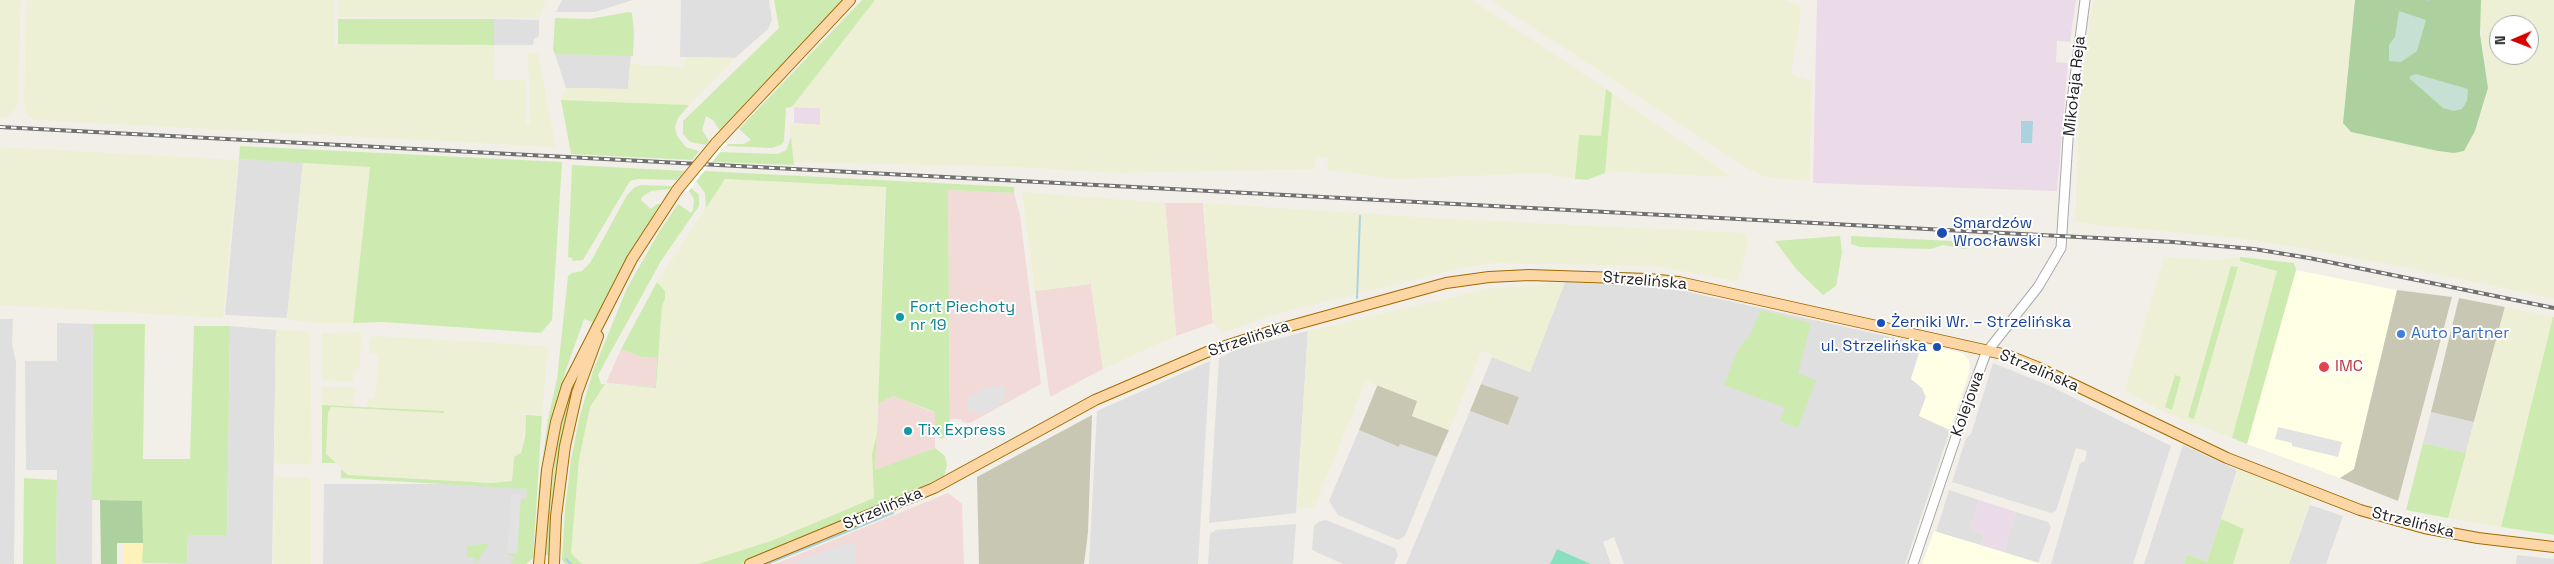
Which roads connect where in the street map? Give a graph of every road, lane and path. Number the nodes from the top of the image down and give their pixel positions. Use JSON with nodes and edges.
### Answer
{"nodes":[{"id":1,"x":850,"y":0,"type":"edge"},
{"id":2,"x":2085,"y":0,"type":"edge"},
{"id":3,"x":2066,"y":173,"type":"joint"},
{"id":4,"x":625,"y":273,"type":"junction"},
{"id":5,"x":1988,"y":350,"type":"junction"},
{"id":6,"x":2554,"y":547,"type":"edge"},
{"id":7,"x":540,"y":564,"type":"edge"},
{"id":8,"x":554,"y":564,"type":"edge"},
{"id":9,"x":750,"y":564,"type":"edge"},
{"id":10,"x":1914,"y":564,"type":"edge"}],
"edges":[{"from":1,"to":4,"type":"main road","bridge":true},
{"from":2,"to":3,"type":"street","name":"Mikołaja Reja"},
{"from":3,"to":5,"type":"street","name":"Kolejowa"},
{"from":4,"to":7,"type":"main road"},
{"from":4,"to":8,"type":"main road"},
{"from":5,"to":6,"type":"main road","name":"Strzelińska"},
{"from":5,"to":9,"type":"main road","name":"Strzelińska"},
{"from":5,"to":10,"type":"street","name":"Kolejowa"}]}
